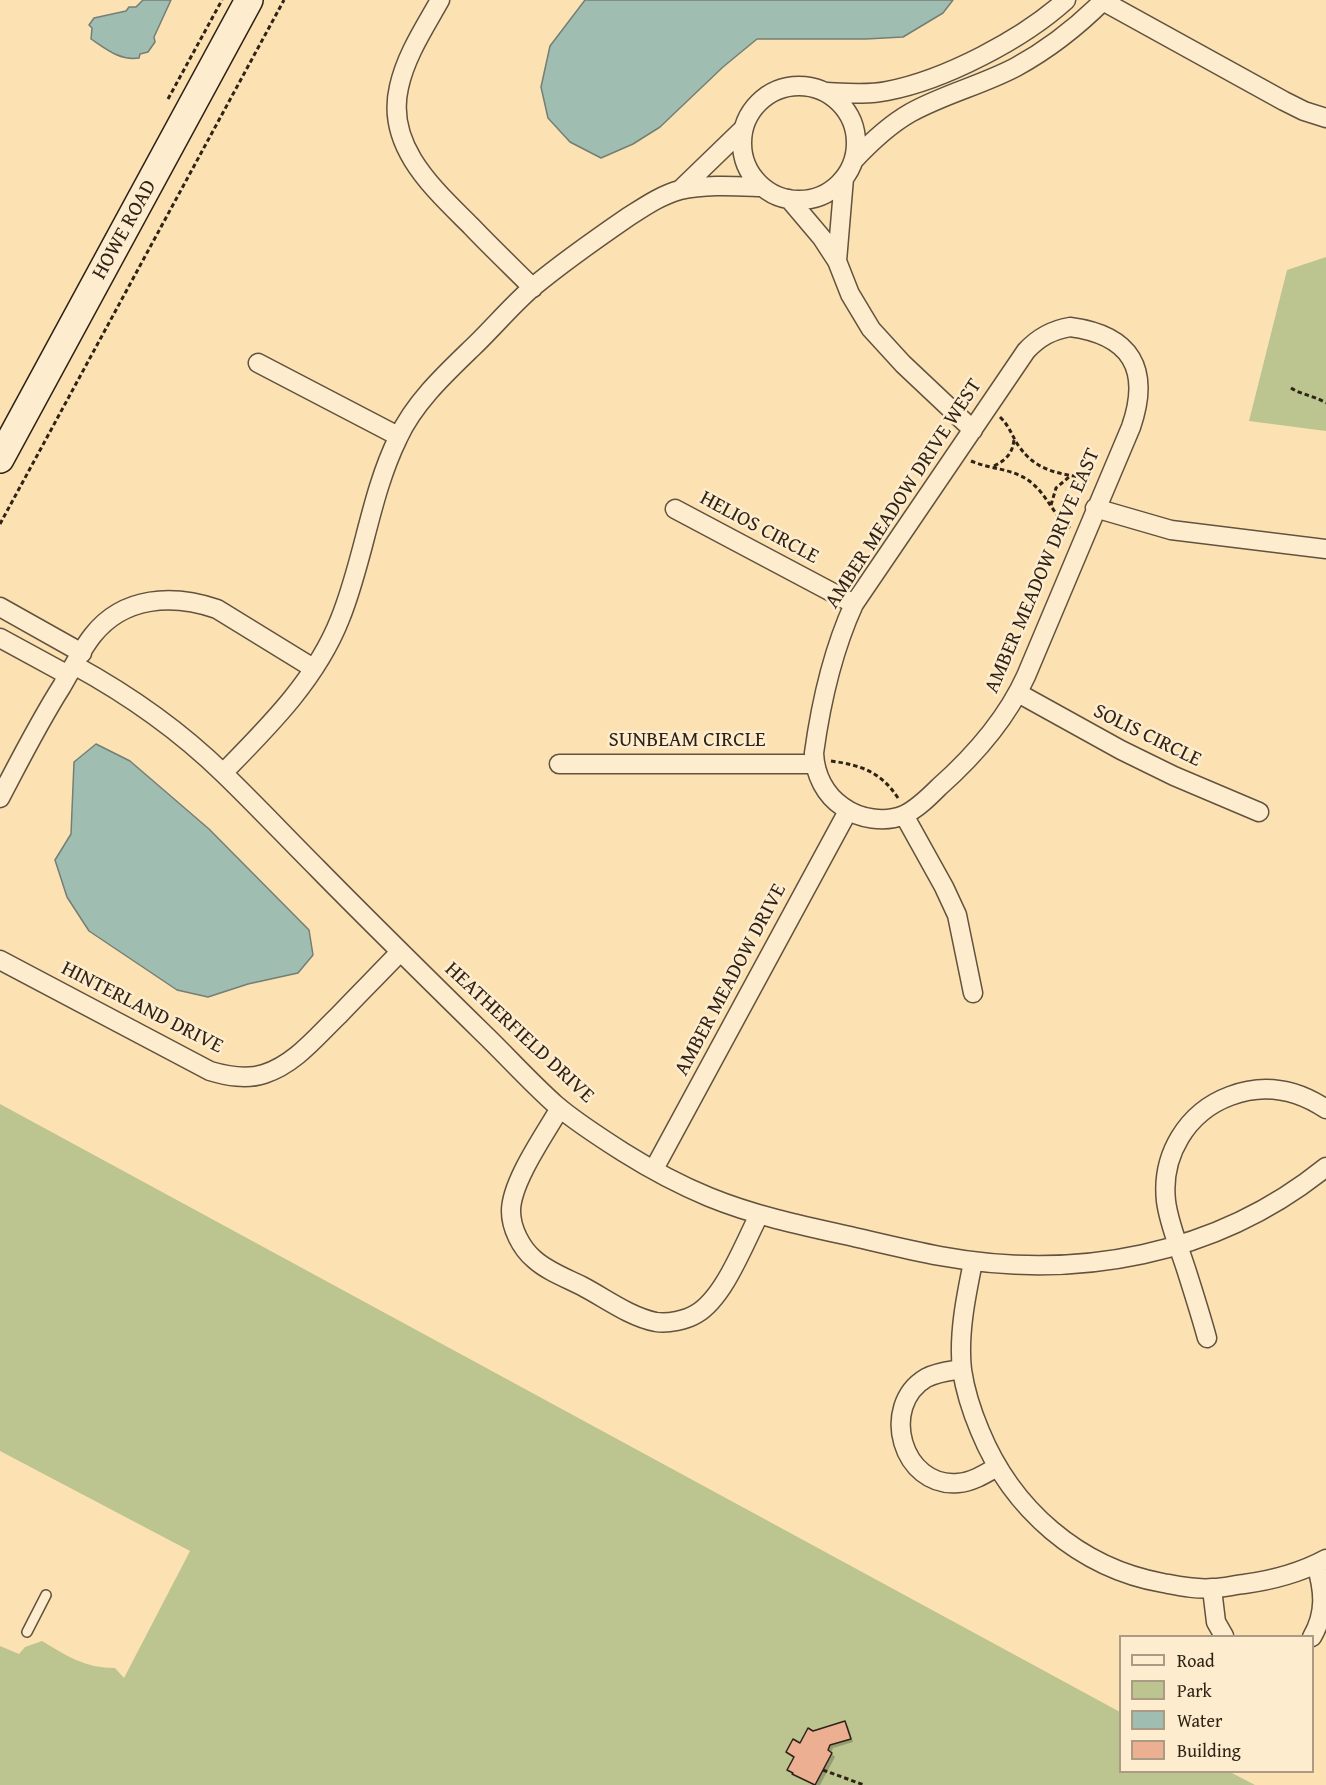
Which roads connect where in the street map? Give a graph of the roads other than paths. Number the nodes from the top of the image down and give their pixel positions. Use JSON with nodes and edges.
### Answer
{"nodes":[{"id":1,"x":249,"y":0,"type":"edge"},
{"id":2,"x":440,"y":0,"type":"edge"},
{"id":3,"x":1066,"y":0,"type":"edge"},
{"id":4,"x":1102,"y":0,"type":"edge"},
{"id":5,"x":827,"y":92,"type":"junction"},
{"id":6,"x":1326,"y":118,"type":"edge"},
{"id":7,"x":742,"y":130,"type":"junction"},
{"id":8,"x":854,"y":160,"type":"junction"},
{"id":9,"x":844,"y":178,"type":"junction"},
{"id":10,"x":761,"y":187,"type":"junction"},
{"id":11,"x":680,"y":190,"type":"junction"},
{"id":12,"x":789,"y":199,"type":"junction"},
{"id":13,"x":837,"y":261,"type":"junction"},
{"id":14,"x":533,"y":288,"type":"junction"},
{"id":15,"x":1103,"y":334,"type":"joint"},
{"id":16,"x":258,"y":363,"type":"dead end"},
{"id":17,"x":973,"y":430,"type":"junction"},
{"id":18,"x":398,"y":436,"type":"junction"},
{"id":19,"x":0,"y":458,"type":"edge"},
{"id":20,"x":1095,"y":508,"type":"junction"},
{"id":21,"x":675,"y":509,"type":"dead end"},
{"id":22,"x":1326,"y":549,"type":"edge"},
{"id":23,"x":854,"y":604,"type":"junction"},
{"id":24,"x":0,"y":608,"type":"edge"},
{"id":25,"x":0,"y":638,"type":"edge"},
{"id":26,"x":75,"y":664,"type":"junction"},
{"id":27,"x":313,"y":668,"type":"junction"},
{"id":28,"x":1018,"y":693,"type":"junction"},
{"id":29,"x":559,"y":764,"type":"dead end"},
{"id":30,"x":826,"y":764,"type":"junction"},
{"id":31,"x":223,"y":773,"type":"junction"},
{"id":32,"x":0,"y":798,"type":"edge"},
{"id":33,"x":901,"y":807,"type":"junction"},
{"id":34,"x":848,"y":811,"type":"junction"},
{"id":35,"x":1259,"y":812,"type":"dead end"},
{"id":36,"x":400,"y":952,"type":"junction"},
{"id":37,"x":0,"y":960,"type":"edge"},
{"id":38,"x":973,"y":993,"type":"dead end"},
{"id":39,"x":560,"y":1108,"type":"junction"},
{"id":40,"x":1326,"y":1109,"type":"edge"},
{"id":41,"x":1326,"y":1167,"type":"edge"},
{"id":42,"x":654,"y":1169,"type":"junction"},
{"id":43,"x":759,"y":1215,"type":"junction"},
{"id":44,"x":1178,"y":1245,"type":"junction"},
{"id":45,"x":973,"y":1262,"type":"junction"},
{"id":46,"x":1207,"y":1338,"type":"dead end"},
{"id":47,"x":962,"y":1369,"type":"junction"},
{"id":48,"x":997,"y":1467,"type":"junction"},
{"id":49,"x":1321,"y":1562,"type":"edge"},
{"id":50,"x":1212,"y":1588,"type":"junction"},
{"id":51,"x":46,"y":1595,"type":"dead end"},
{"id":52,"x":27,"y":1632,"type":"dead end"},
{"id":53,"x":1223,"y":1635,"type":"edge"},
{"id":54,"x":1313,"y":1635,"type":"edge"}],
"edges":[{"from":1,"to":19,"type":"street","name":"HOWE ROAD"},
{"from":2,"to":14,"type":"street"},
{"from":3,"to":5,"type":"street"},
{"from":4,"to":6,"type":"street"},
{"from":4,"to":8,"type":"street"},
{"from":5,"to":7,"type":"street"},
{"from":5,"to":8,"type":"street"},
{"from":7,"to":10,"type":"street"},
{"from":7,"to":11,"type":"street"},
{"from":8,"to":9,"type":"street"},
{"from":9,"to":12,"type":"street"},
{"from":9,"to":13,"type":"street"},
{"from":10,"to":11,"type":"street"},
{"from":10,"to":12,"type":"street"},
{"from":11,"to":14,"type":"street"},
{"from":12,"to":13,"type":"street"},
{"from":13,"to":17,"type":"street"},
{"from":14,"to":18,"type":"street"},
{"from":15,"to":17,"type":"street","name":"AMBER MEADOW DRIVE WEST"},
{"from":15,"to":20,"type":"street","name":"AMBER MEADOW DRIVE EAST"},
{"from":16,"to":18,"type":"street"},
{"from":17,"to":23,"type":"street","name":"AMBER MEADOW DRIVE WEST"},
{"from":18,"to":27,"type":"street"},
{"from":20,"to":22,"type":"street"},
{"from":20,"to":28,"type":"street","name":"AMBER MEADOW DRIVE EAST"},
{"from":21,"to":23,"type":"street","name":"HELIOS CIRCLE"},
{"from":23,"to":30,"type":"street","name":"AMBER MEADOW DRIVE WEST"},
{"from":24,"to":26,"type":"street","name":"HEATHERFIELD DRIVE"},
{"from":25,"to":26,"type":"street","name":"HEATHERFIELD DRIVE"},
{"from":26,"to":27,"type":"street"},
{"from":26,"to":31,"type":"street","name":"HEATHERFIELD DRIVE"},
{"from":26,"to":32,"type":"street"},
{"from":27,"to":31,"type":"street"},
{"from":28,"to":33,"type":"street","name":"AMBER MEADOW DRIVE EAST"},
{"from":28,"to":35,"type":"street","name":"SOLIS CIRCLE"},
{"from":29,"to":30,"type":"street","name":"SUNBEAM CIRCLE"},
{"from":30,"to":34,"type":"street"},
{"from":31,"to":36,"type":"street","name":"HEATHERFIELD DRIVE"},
{"from":33,"to":34,"type":"street","name":"AMBER MEADOW DRIVE EAST"},
{"from":33,"to":38,"type":"street"},
{"from":34,"to":42,"type":"street","name":"AMBER MEADOW DRIVE"},
{"from":36,"to":37,"type":"street","name":"HINTERLAND DRIVE"},
{"from":36,"to":39,"type":"street","name":"HEATHERFIELD DRIVE"},
{"from":39,"to":42,"type":"street","name":"HEATHERFIELD DRIVE"},
{"from":39,"to":43,"type":"street"},
{"from":40,"to":44,"type":"street"},
{"from":41,"to":44,"type":"street","name":"HEATHERFIELD DRIVE"},
{"from":42,"to":43,"type":"street","name":"HEATHERFIELD DRIVE"},
{"from":43,"to":45,"type":"street","name":"HEATHERFIELD DRIVE"},
{"from":44,"to":45,"type":"street","name":"HEATHERFIELD DRIVE"},
{"from":44,"to":46,"type":"street"},
{"from":45,"to":47,"type":"street"},
{"from":47,"to":48,"type":"street"},
{"from":47,"to":48,"type":"street"},
{"from":48,"to":50,"type":"street"},
{"from":49,"to":50,"type":"street"},
{"from":49,"to":54,"type":"street"},
{"from":50,"to":53,"type":"street"},
{"from":51,"to":52,"type":"lane"}]}
